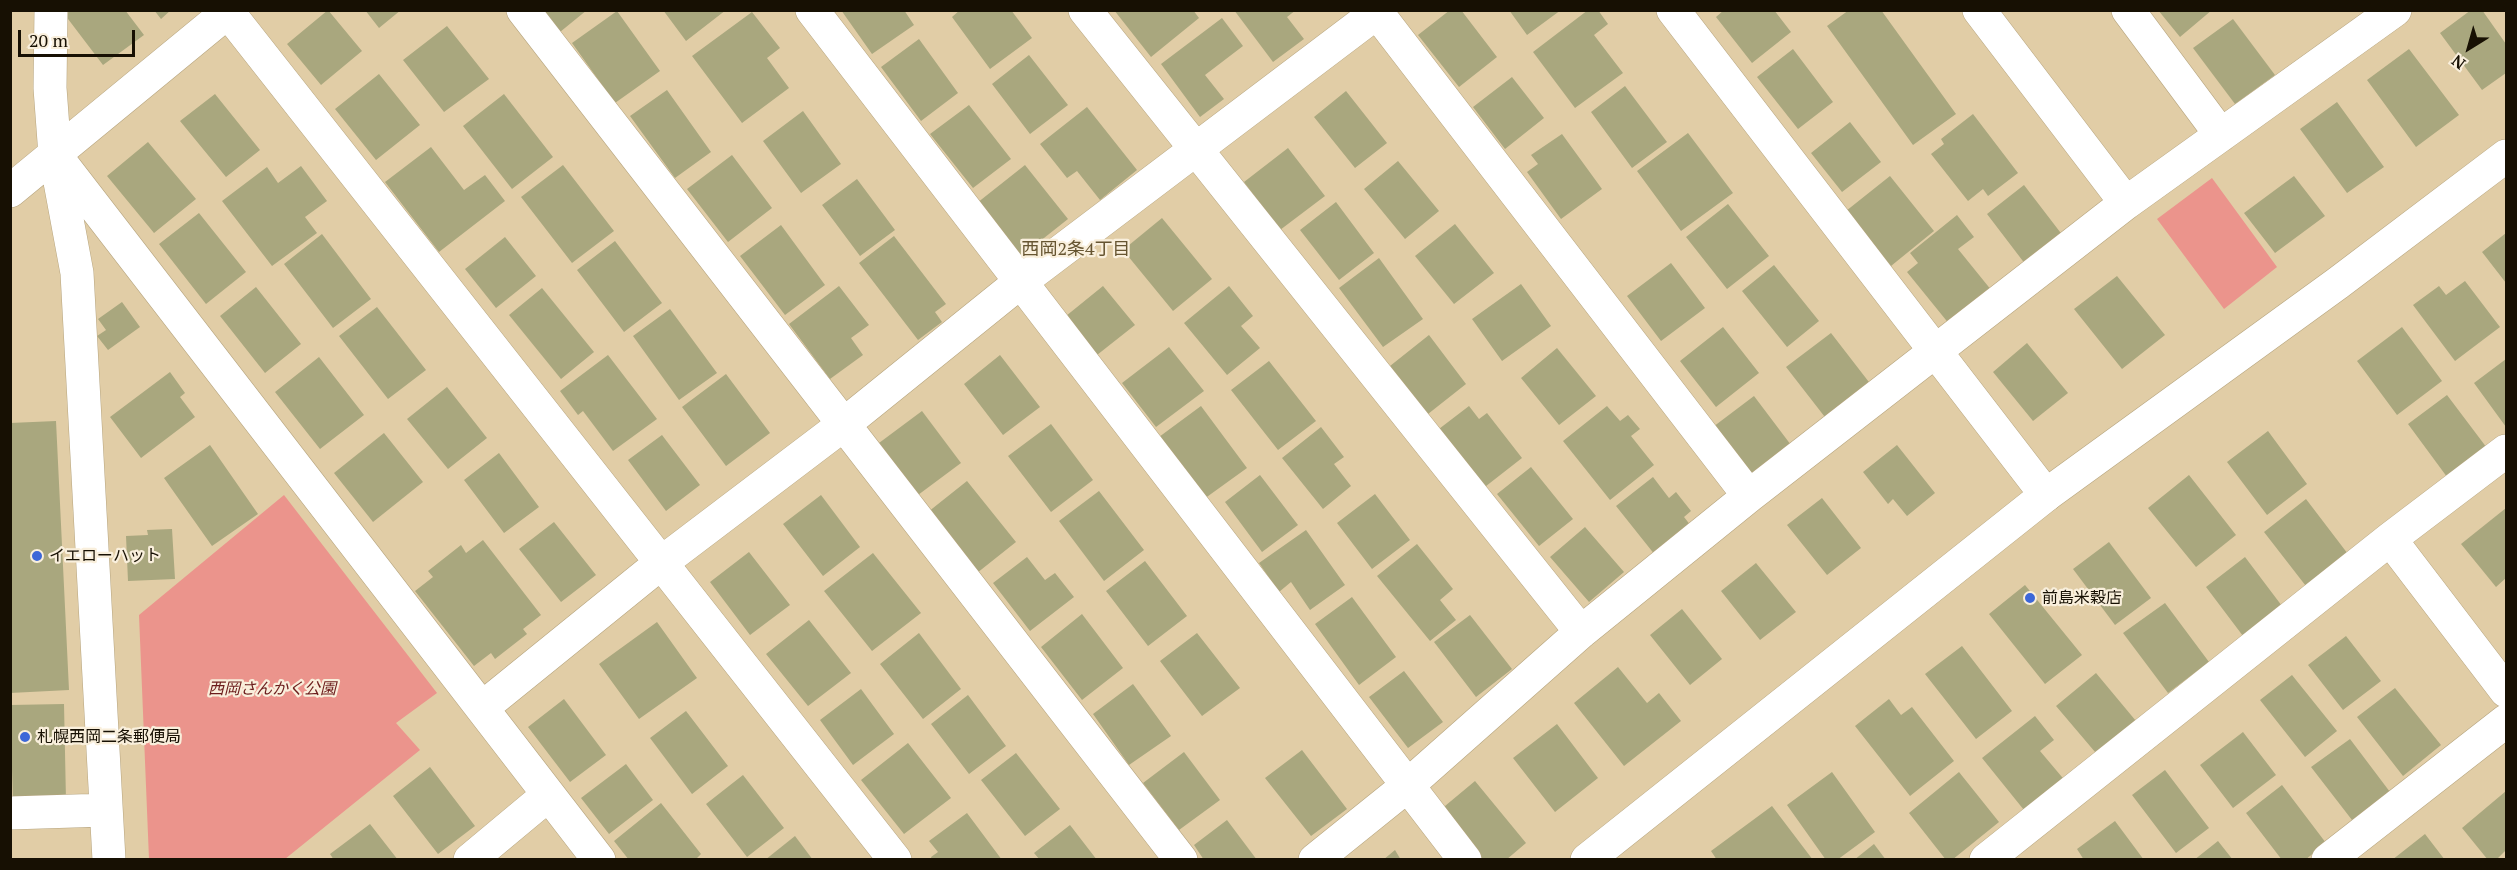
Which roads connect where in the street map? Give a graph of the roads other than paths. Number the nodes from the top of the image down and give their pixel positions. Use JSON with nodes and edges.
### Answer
{"nodes":[{"id":1,"x":51,"y":10,"type":"edge"},
{"id":2,"x":523,"y":10,"type":"edge"},
{"id":3,"x":812,"y":10,"type":"edge"},
{"id":4,"x":1085,"y":10,"type":"edge"},
{"id":5,"x":1673,"y":10,"type":"edge"},
{"id":6,"x":1979,"y":10,"type":"edge"},
{"id":7,"x":2128,"y":10,"type":"edge"},
{"id":8,"x":2395,"y":10,"type":"edge"},
{"id":9,"x":229,"y":11,"type":"edge"},
{"id":10,"x":1377,"y":11,"type":"edge"},
{"id":11,"x":2222,"y":135,"type":"junction"},
{"id":12,"x":1197,"y":150,"type":"junction"},
{"id":13,"x":55,"y":155,"type":"junction"},
{"id":14,"x":2506,"y":156,"type":"edge"},
{"id":15,"x":10,"y":191,"type":"edge"},
{"id":16,"x":2126,"y":203,"type":"junction"},
{"id":17,"x":1019,"y":283,"type":"junction"},
{"id":18,"x":1935,"y":353,"type":"junction"},
{"id":19,"x":843,"y":425,"type":"junction"},
{"id":20,"x":2506,"y":450,"type":"edge"},
{"id":21,"x":2046,"y":495,"type":"junction"},
{"id":22,"x":1749,"y":496,"type":"junction"},
{"id":23,"x":2390,"y":539,"type":"junction"},
{"id":24,"x":661,"y":563,"type":"junction"},
{"id":25,"x":1581,"y":632,"type":"junction"},
{"id":26,"x":2506,"y":691,"type":"edge"},
{"id":27,"x":482,"y":708,"type":"junction"},
{"id":28,"x":2506,"y":721,"type":"edge"},
{"id":29,"x":1407,"y":786,"type":"junction"},
{"id":30,"x":548,"y":795,"type":"junction"},
{"id":31,"x":106,"y":810,"type":"junction"},
{"id":32,"x":10,"y":813,"type":"edge"},
{"id":33,"x":109,"y":860,"type":"edge"},
{"id":34,"x":470,"y":860,"type":"edge"},
{"id":35,"x":599,"y":860,"type":"edge"},
{"id":36,"x":895,"y":860,"type":"edge"},
{"id":37,"x":1181,"y":860,"type":"edge"},
{"id":38,"x":1315,"y":860,"type":"edge"},
{"id":39,"x":1465,"y":860,"type":"edge"},
{"id":40,"x":1587,"y":860,"type":"edge"},
{"id":41,"x":1986,"y":860,"type":"edge"},
{"id":42,"x":2328,"y":860,"type":"edge"}],
"edges":[{"from":1,"to":13,"type":"street"},
{"from":2,"to":19,"type":"street"},
{"from":3,"to":17,"type":"street"},
{"from":4,"to":12,"type":"street"},
{"from":5,"to":18,"type":"street"},
{"from":6,"to":16,"type":"street"},
{"from":7,"to":11,"type":"street"},
{"from":8,"to":11,"type":"street"},
{"from":9,"to":13,"type":"street"},
{"from":9,"to":24,"type":"street"},
{"from":10,"to":12,"type":"street"},
{"from":10,"to":22,"type":"street"},
{"from":11,"to":16,"type":"street"},
{"from":12,"to":17,"type":"street"},
{"from":12,"to":25,"type":"street"},
{"from":13,"to":15,"type":"street"},
{"from":13,"to":27,"type":"street"},
{"from":13,"to":31,"type":"street"},
{"from":14,"to":21,"type":"street"},
{"from":16,"to":18,"type":"street"},
{"from":17,"to":19,"type":"street"},
{"from":17,"to":29,"type":"street"},
{"from":18,"to":21,"type":"street"},
{"from":18,"to":22,"type":"street"},
{"from":19,"to":24,"type":"street"},
{"from":19,"to":37,"type":"street"},
{"from":20,"to":23,"type":"street"},
{"from":21,"to":40,"type":"street"},
{"from":22,"to":25,"type":"street"},
{"from":23,"to":26,"type":"street"},
{"from":23,"to":41,"type":"street"},
{"from":24,"to":27,"type":"street"},
{"from":24,"to":36,"type":"street"},
{"from":25,"to":29,"type":"street"},
{"from":27,"to":30,"type":"street"},
{"from":28,"to":42,"type":"street"},
{"from":29,"to":38,"type":"street"},
{"from":29,"to":39,"type":"street"},
{"from":30,"to":34,"type":"street"},
{"from":30,"to":35,"type":"street"},
{"from":31,"to":32,"type":"street"},
{"from":31,"to":33,"type":"street"}]}
